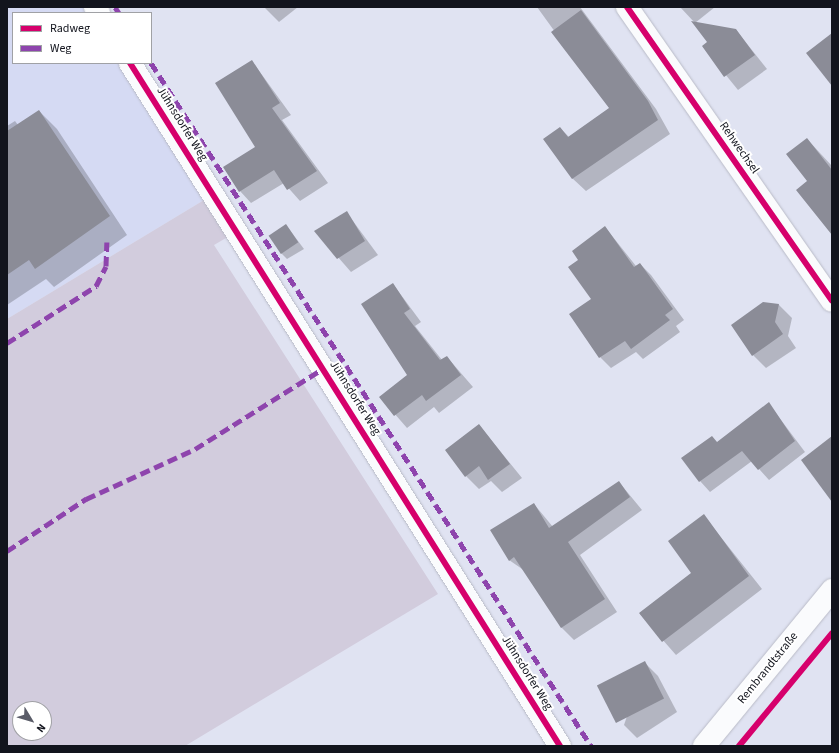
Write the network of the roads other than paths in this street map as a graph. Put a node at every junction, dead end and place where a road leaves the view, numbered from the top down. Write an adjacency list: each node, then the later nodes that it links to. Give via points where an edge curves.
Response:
1 (627, 7): 3 (street, Rehwechsel)
2 (131, 64): 5 (street, Jühnsdorfer Weg)
3 (832, 301)
4 (832, 590): 6 (street, Rembrandtstraße)
5 (560, 746)
6 (704, 746)

